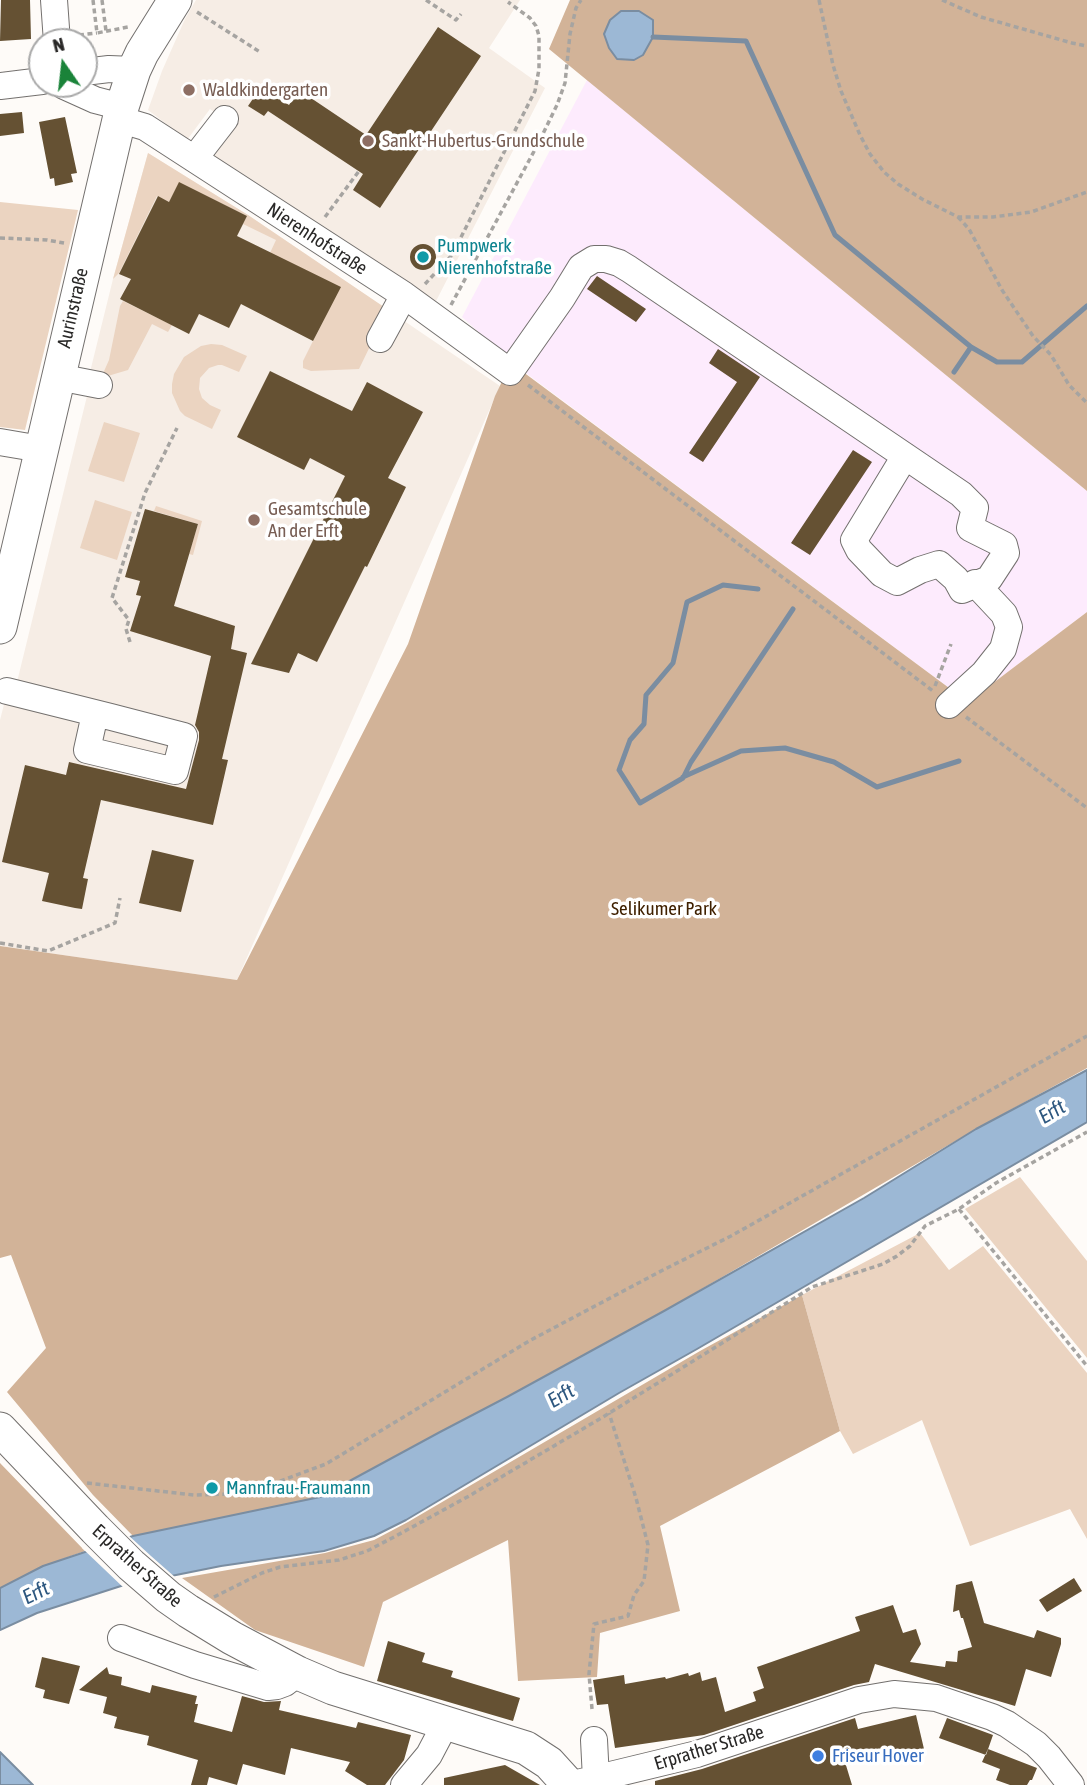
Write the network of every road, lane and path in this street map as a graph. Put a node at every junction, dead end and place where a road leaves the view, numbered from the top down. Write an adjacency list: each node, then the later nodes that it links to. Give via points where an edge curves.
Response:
1 (54, 0): 11 (street)
2 (93, 0): 12 (path, via 97,33)
3 (102, 0): 12 (path)
4 (426, 0): 10 (path, via 456,20)
5 (581, 0): 31 (path, via 557,106)
6 (819, 0): 26 (path, via 841,91 870,154 898,184)
7 (942, 0): 14 (path, via 981,17)
8 (508, 2): 30 (path, via 536,26 540,69 535,91 452,255 425,284)
9 (183, 4): 13 (main road, Aurinstraße); 15 (path)
10 (461, 14)
11 (56, 28)
12 (106, 31): 13 (path, via 136,25)
13 (152, 34): 17 (main road, Aurinstraße)
14 (1087, 46)
15 (260, 52)
16 (98, 70): 17 (street)
17 (134, 70): 21 (main road, Aurinstraße)
18 (28, 82): 19 (street)
19 (0, 86)
20 (91, 98): 21 (street, Nierenhofstraße)
21 (120, 113): 23 (street, Nierenhofstraße); 29 (main road, Aurinstraße)
22 (225, 119): 23 (street)
23 (194, 159): 27 (street, Nierenhofstraße)
24 (359, 171): 27 (path)
25 (1087, 192): 26 (path, via 1031,212)
26 (958, 217): 36 (path, via 1032,336)
27 (314, 237): 30 (street, Nierenhofstraße)
28 (0, 238): 29 (path)
29 (88, 247): 34 (main road, Aurinstraße)
30 (404, 295): 31 (street, Nierenhofstraße); 32 (street)
31 (441, 322): 33 (street, Nierenhofstraße)
32 (380, 339)
33 (510, 372): 40 (street, via 581,267 594,259 606,259 629,269); 46 (path)
34 (58, 377): 35 (street); 39 (main road, Aurinstraße)
35 (99, 385)
36 (1087, 404)
37 (177, 428): 43 (path, via 145,494 112,598 129,620)
38 (0, 442): 39 (street)
39 (41, 449): 42 (main road, Aurinstraße)
40 (905, 456): 41 (street, via 975,508 970,528 1004,545 1006,553 989,579); 41 (street, via 853,540 883,575 897,582 939,564 962,590)
41 (975, 583): 46 (street, via 1004,614 1009,627 1003,649 984,673)
42 (0, 627)
43 (130, 642)
44 (951, 644): 46 (path)
45 (7, 691): 47 (street)
46 (941, 698): 48 (path)
47 (95, 713)
48 (1087, 808)
49 (120, 898): 50 (path, via 115,923 48,951)
50 (0, 943)
51 (1087, 1036): 57 (path, via 732,1236 529,1341 327,1464 267,1486 228,1494 194,1495)
52 (1087, 1132): 53 (path)
53 (959, 1209): 54 (path); 55 (path, via 925,1226 897,1256 812,1287)
54 (1087, 1366)
55 (609, 1413): 58 (path, via 367,1551 339,1560 280,1567); 61 (path, via 648,1545 644,1581 628,1616 594,1624 589,1674)
56 (0, 1429): 58 (main road, Erprather Straße, via 94,1530)
57 (82, 1482)
58 (178, 1604): 60 (main road, Erprather Straße)
59 (121, 1638): 60 (street, via 268,1687 285,1684)
60 (298, 1673): 62 (main road, Erprather Straße)
61 (592, 1709)
62 (444, 1722): 64 (main road, Erprather Straße, via 526,1748); 65 (street, via 429,1755)
63 (594, 1740): 64 (street)
64 (578, 1783): 66 (street, Erprather Straße, via 697,1754 859,1700 894,1694 936,1698 1007,1724 1036,1744)
65 (404, 1785)
66 (1071, 1785)

